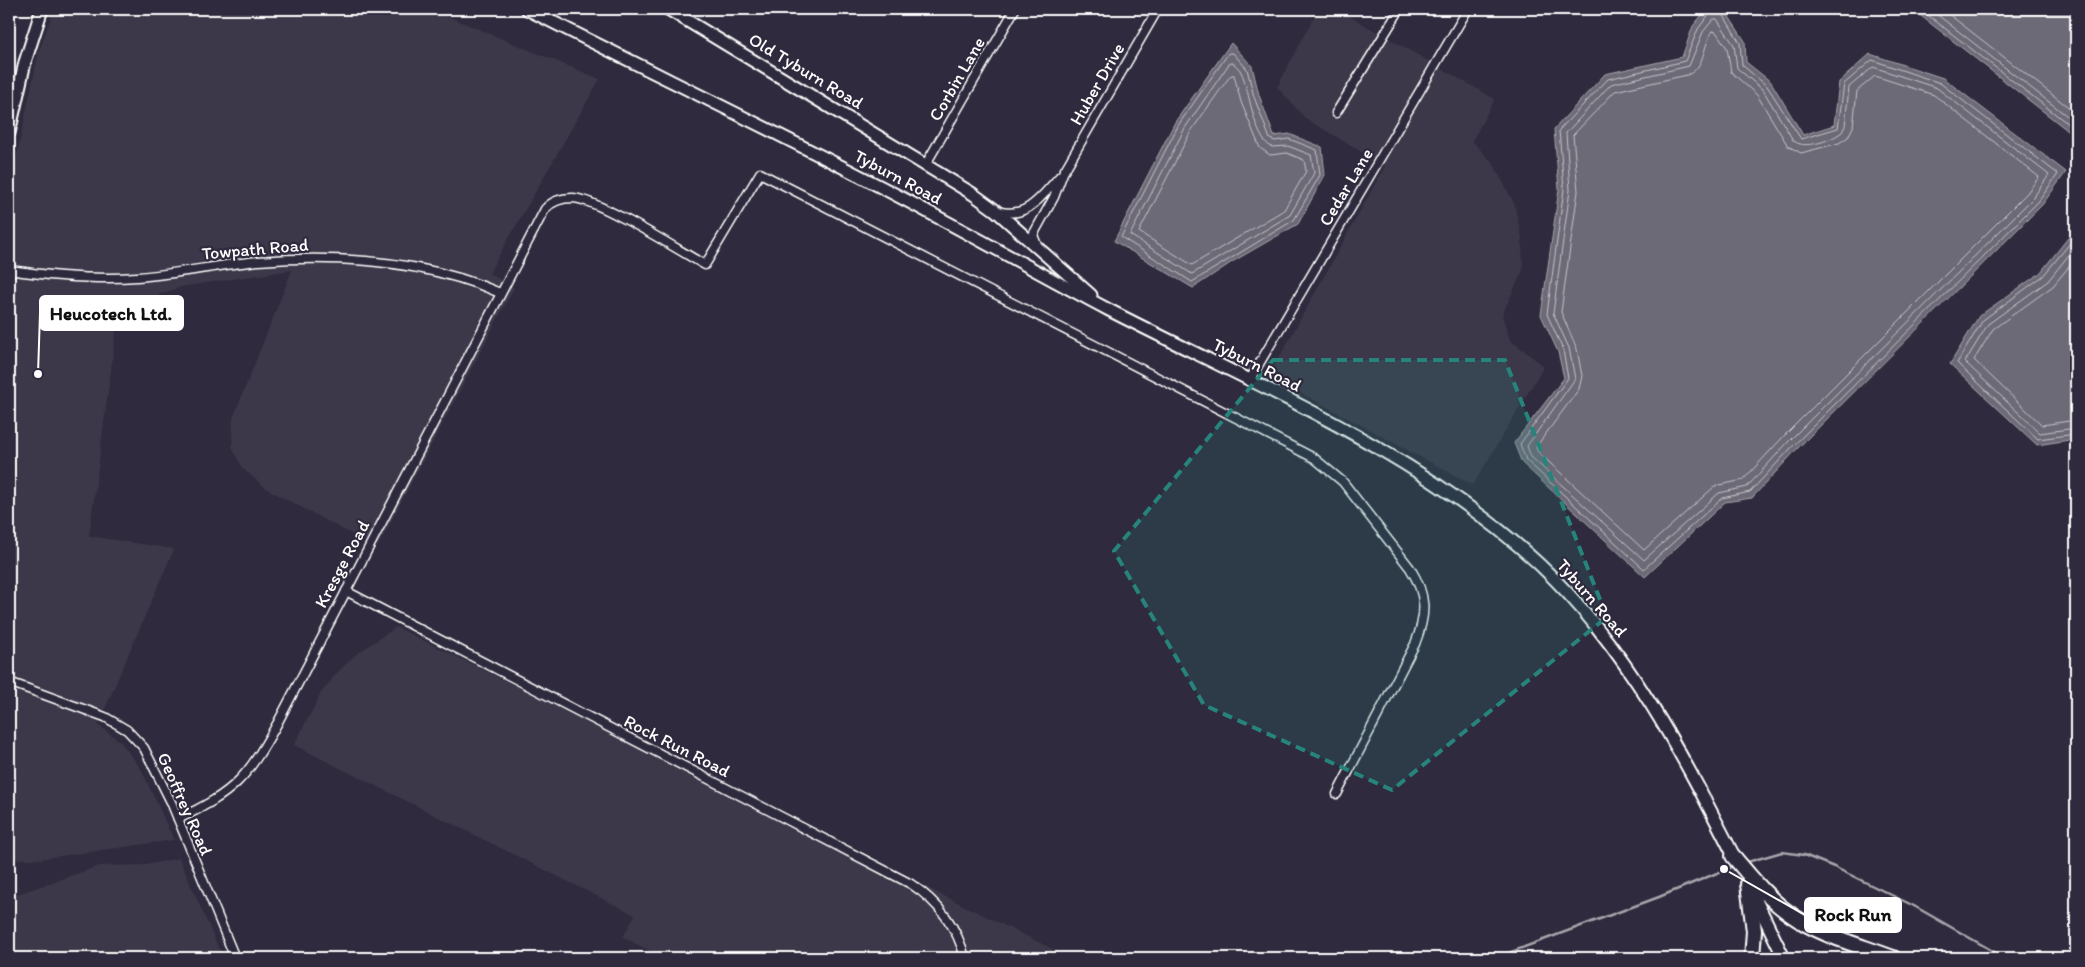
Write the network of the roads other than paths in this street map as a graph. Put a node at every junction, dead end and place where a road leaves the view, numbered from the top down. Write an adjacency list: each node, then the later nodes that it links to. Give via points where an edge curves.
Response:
1 (42, 9): 9 (main road, via 25,62)
2 (527, 9): 16 (main road, Tyburn Road, via 883,188)
3 (668, 9): 10 (main road, Old Tyburn Road)
4 (1015, 9): 10 (street, Corbin Lane)
5 (1158, 9): 11 (street, Huber Drive)
6 (1400, 9): 8 (street)
7 (1468, 9): 17 (street, Cedar Lane)
8 (1336, 113)
9 (9, 133)
10 (926, 164): 12 (main road, Old Tyburn Road)
11 (1063, 173): 12 (street, Huber Drive, via 1024,211 1012,214); 13 (street, Huber Drive, via 1033,235)
12 (995, 210): 13 (main road, Old Tyburn Road)
13 (1038, 247): 16 (main road, Old Tyburn Road)
14 (9, 270): 15 (street, Towpath Road, via 112,278 257,262 332,259 432,271)
15 (500, 293): 18 (street, Kresge Road); 20 (street, Kresge Road, via 545,209 564,198 588,202 705,265 760,173 1314,458 1338,476 1383,532 1420,584 1424,598 1422,623 1415,644)
16 (1106, 308): 17 (main road, Tyburn Road)
17 (1248, 380): 22 (main road, Tyburn Road, via 1416,470 1467,505 1540,565 1582,608 1647,697)
18 (346, 591): 21 (street, Kresge Road, via 277,724 247,774 225,794); 25 (street, Rock Run Road, via 911,884 941,909 958,936)
19 (9, 682): 21 (street, Geoffrey Road, via 105,717 126,730 150,759)
20 (1337, 794)
21 (178, 819): 24 (street, Geoffrey Road)
22 (1734, 856): 23 (highway)
23 (1751, 882): 26 (highway); 27 (main road); 28 (highway, via 1799,920)
24 (235, 958)
25 (965, 958)
26 (1752, 958)
27 (1784, 958)
28 (1893, 958)

